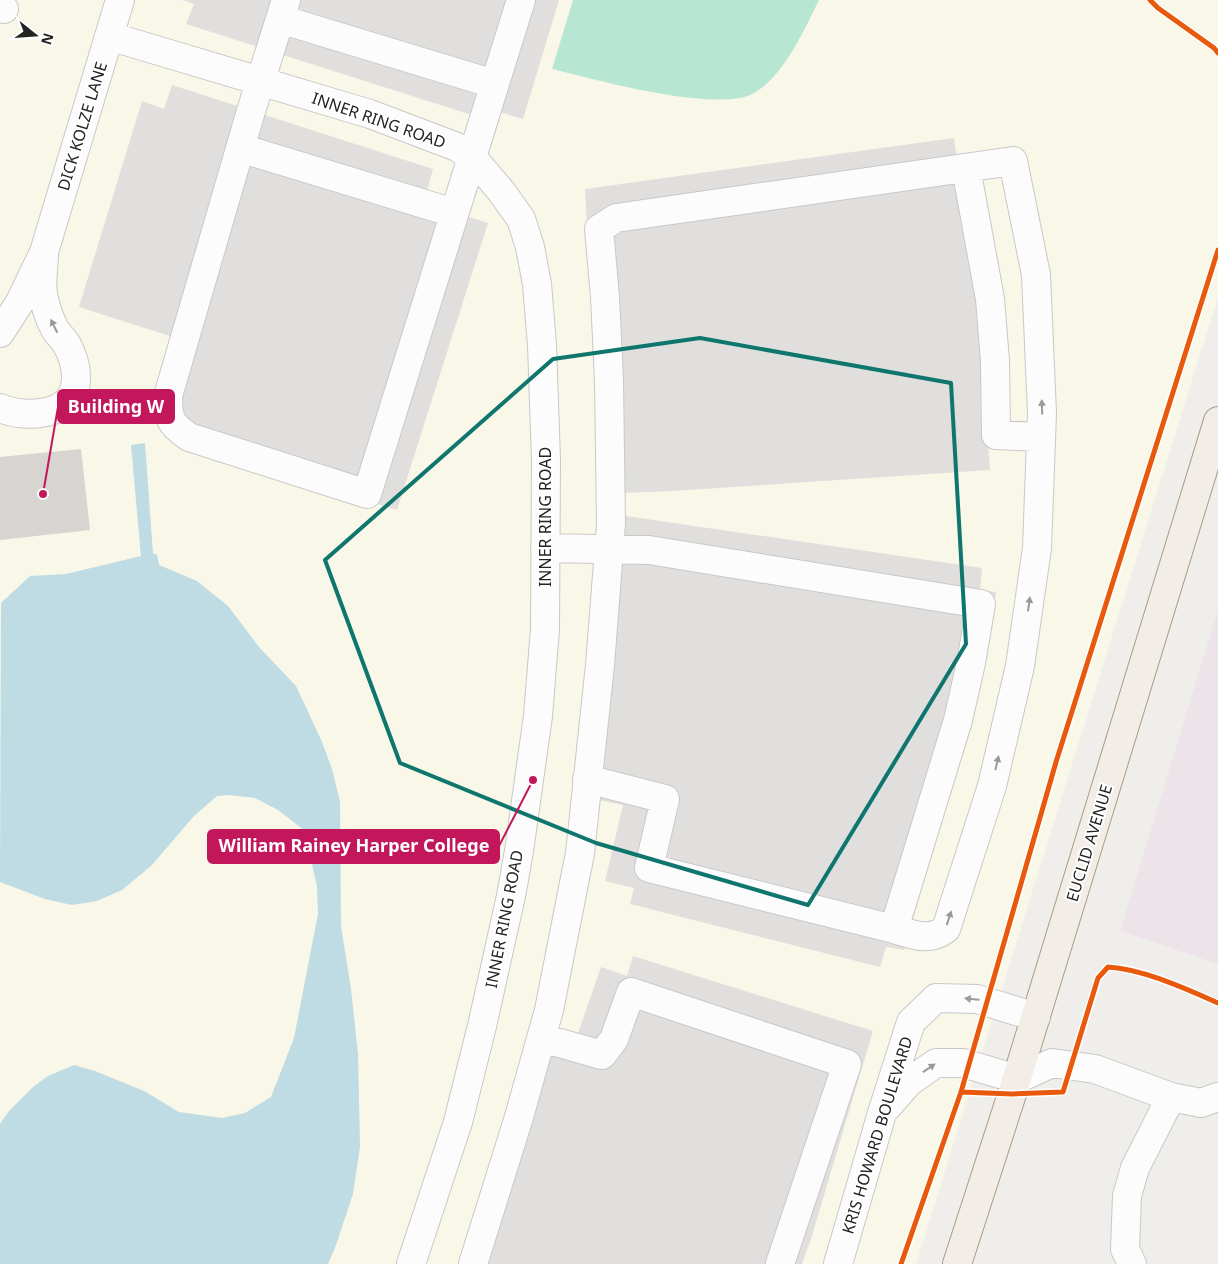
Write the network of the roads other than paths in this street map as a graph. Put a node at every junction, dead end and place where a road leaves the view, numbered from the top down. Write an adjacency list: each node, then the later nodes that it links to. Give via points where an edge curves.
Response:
1 (120, 0): 4 (lane, DICK KOLZE LANE)
2 (520, 0): 6 (lane)
3 (283, 9): 5 (lane); 6 (lane)
4 (109, 36): 5 (lane, INNER RING ROAD); 11 (lane, DICK KOLZE LANE)
5 (261, 81): 7 (lane); 8 (lane, INNER RING ROAD, via 370,114)
6 (494, 84): 8 (lane)
7 (240, 148): 10 (lane); 10 (lane, via 168,396 168,413 175,427 189,437 367,494)
8 (472, 157): 10 (lane); 17 (lane, INNER RING ROAD, via 521,218 530,246 542,344)
9 (966, 168): 15 (lane, via 990,299 996,435); 15 (lane, one-way to 9, via 1036,275 1013,161); 18 (lane, via 616,218 599,230 606,297 609,381)
10 (454, 213)
11 (44, 252): 12 (lane, via 20,302); 13 (lane, one-way to 11, via 11,413 46,413 62,407 71,399 76,385 76,368 65,342 54,329 43,294)
12 (0, 333)
13 (0, 408)
14 (1218, 421): 16 (main road, EUCLID AVENUE)
15 (1041, 436): 20 (lane, one-way to 15, via 923,937 938,935 946,928 992,786 1020,666 1036,558)
16 (1214, 458): 21 (main road, EUCLID AVENUE)
17 (545, 548): 18 (lane); 27 (lane, INNER RING ROAD, via 545,629 538,716 510,896 458,1122)
18 (610, 549): 19 (lane); 20 (lane, via 649,550 981,604 958,720)
19 (587, 779): 20 (lane, via 665,799 649,868); 22 (lane, via 578,863)
20 (894, 929)
21 (1036, 1017): 23 (main road, EUCLID AVENUE); 26 (lane, KRIS HOWARD BOULEVARD, one-way to 26, via 976,999 936,998 911,1022)
22 (542, 1038): 28 (lane); 29 (lane, via 602,1055 614,1039 631,992 848,1064)
23 (1017, 1079): 24 (lane, via 1052,1063 1095,1069); 26 (lane, one-way to 23, via 909,1082 936,1063 963,1063); 31 (main road, EUCLID AVENUE)
24 (1171, 1097): 25 (lane, via 1201,1103); 32 (lane, via 1135,1168 1127,1196 1124,1249)
25 (1218, 1097)
26 (882, 1114): 30 (lane, KRIS HOWARD BOULEVARD)
27 (411, 1264)
28 (473, 1264)
29 (780, 1264)
30 (838, 1264)
31 (957, 1264)
32 (1132, 1264)

